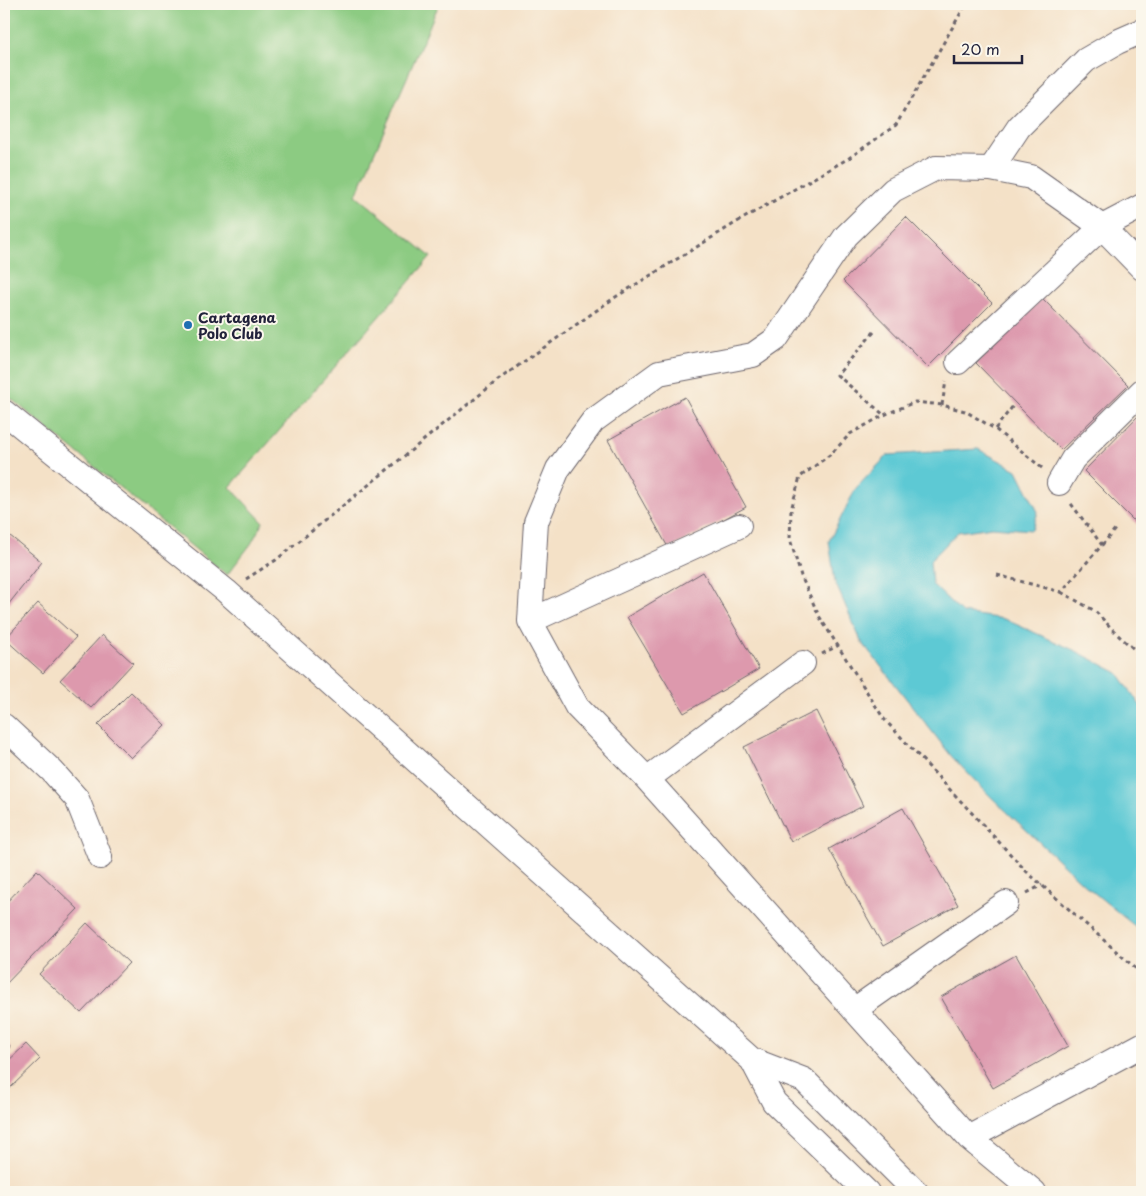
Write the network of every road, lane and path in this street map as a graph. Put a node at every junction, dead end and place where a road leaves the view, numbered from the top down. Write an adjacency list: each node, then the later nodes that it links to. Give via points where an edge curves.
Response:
1 (966, 4): 19 (path, via 896,124 850,158 737,222 607,304 498,380 276,560)
2 (1142, 32): 3 (street, via 1086,60 1019,127)
3 (991, 169): 5 (street, via 1031,177); 21 (street, via 936,168 893,190 846,236 776,339 753,355 659,373 593,421 558,468 536,522)
4 (1142, 206): 5 (street)
5 (1102, 227): 6 (street); 8 (street)
6 (1142, 268)
7 (874, 332): 12 (path, via 837,375)
8 (958, 362)
9 (1142, 391): 14 (street, via 1073,460)
10 (1013, 406): 13 (path)
11 (4, 412): 19 (street)
12 (884, 415): 13 (path, via 915,402 942,405 965,411); 28 (path, via 850,434 831,454 800,476 791,510 790,539 801,576 819,616 884,719 1027,872)
13 (995, 429): 14 (path)
14 (1059, 483): 17 (path, via 1076,513)
15 (739, 526): 21 (street)
16 (1116, 528): 17 (path)
17 (1102, 545): 20 (path)
18 (997, 575): 20 (path)
19 (226, 592): 31 (street)
20 (1061, 592): 22 (path, via 1095,611)
21 (530, 621): 25 (street, via 577,706)
22 (1142, 656)
23 (803, 663): 25 (street)
24 (4, 726): 26 (street, via 77,799)
25 (647, 779): 29 (street)
26 (100, 857)
27 (1006, 903): 29 (street)
28 (1142, 974)
29 (854, 1010): 32 (street)
30 (1142, 1045): 32 (street)
31 (752, 1060): 33 (street, via 774,1102); 34 (street, via 804,1080)
32 (969, 1138): 35 (street)
33 (867, 1192)
34 (916, 1192)
35 (1034, 1192)

